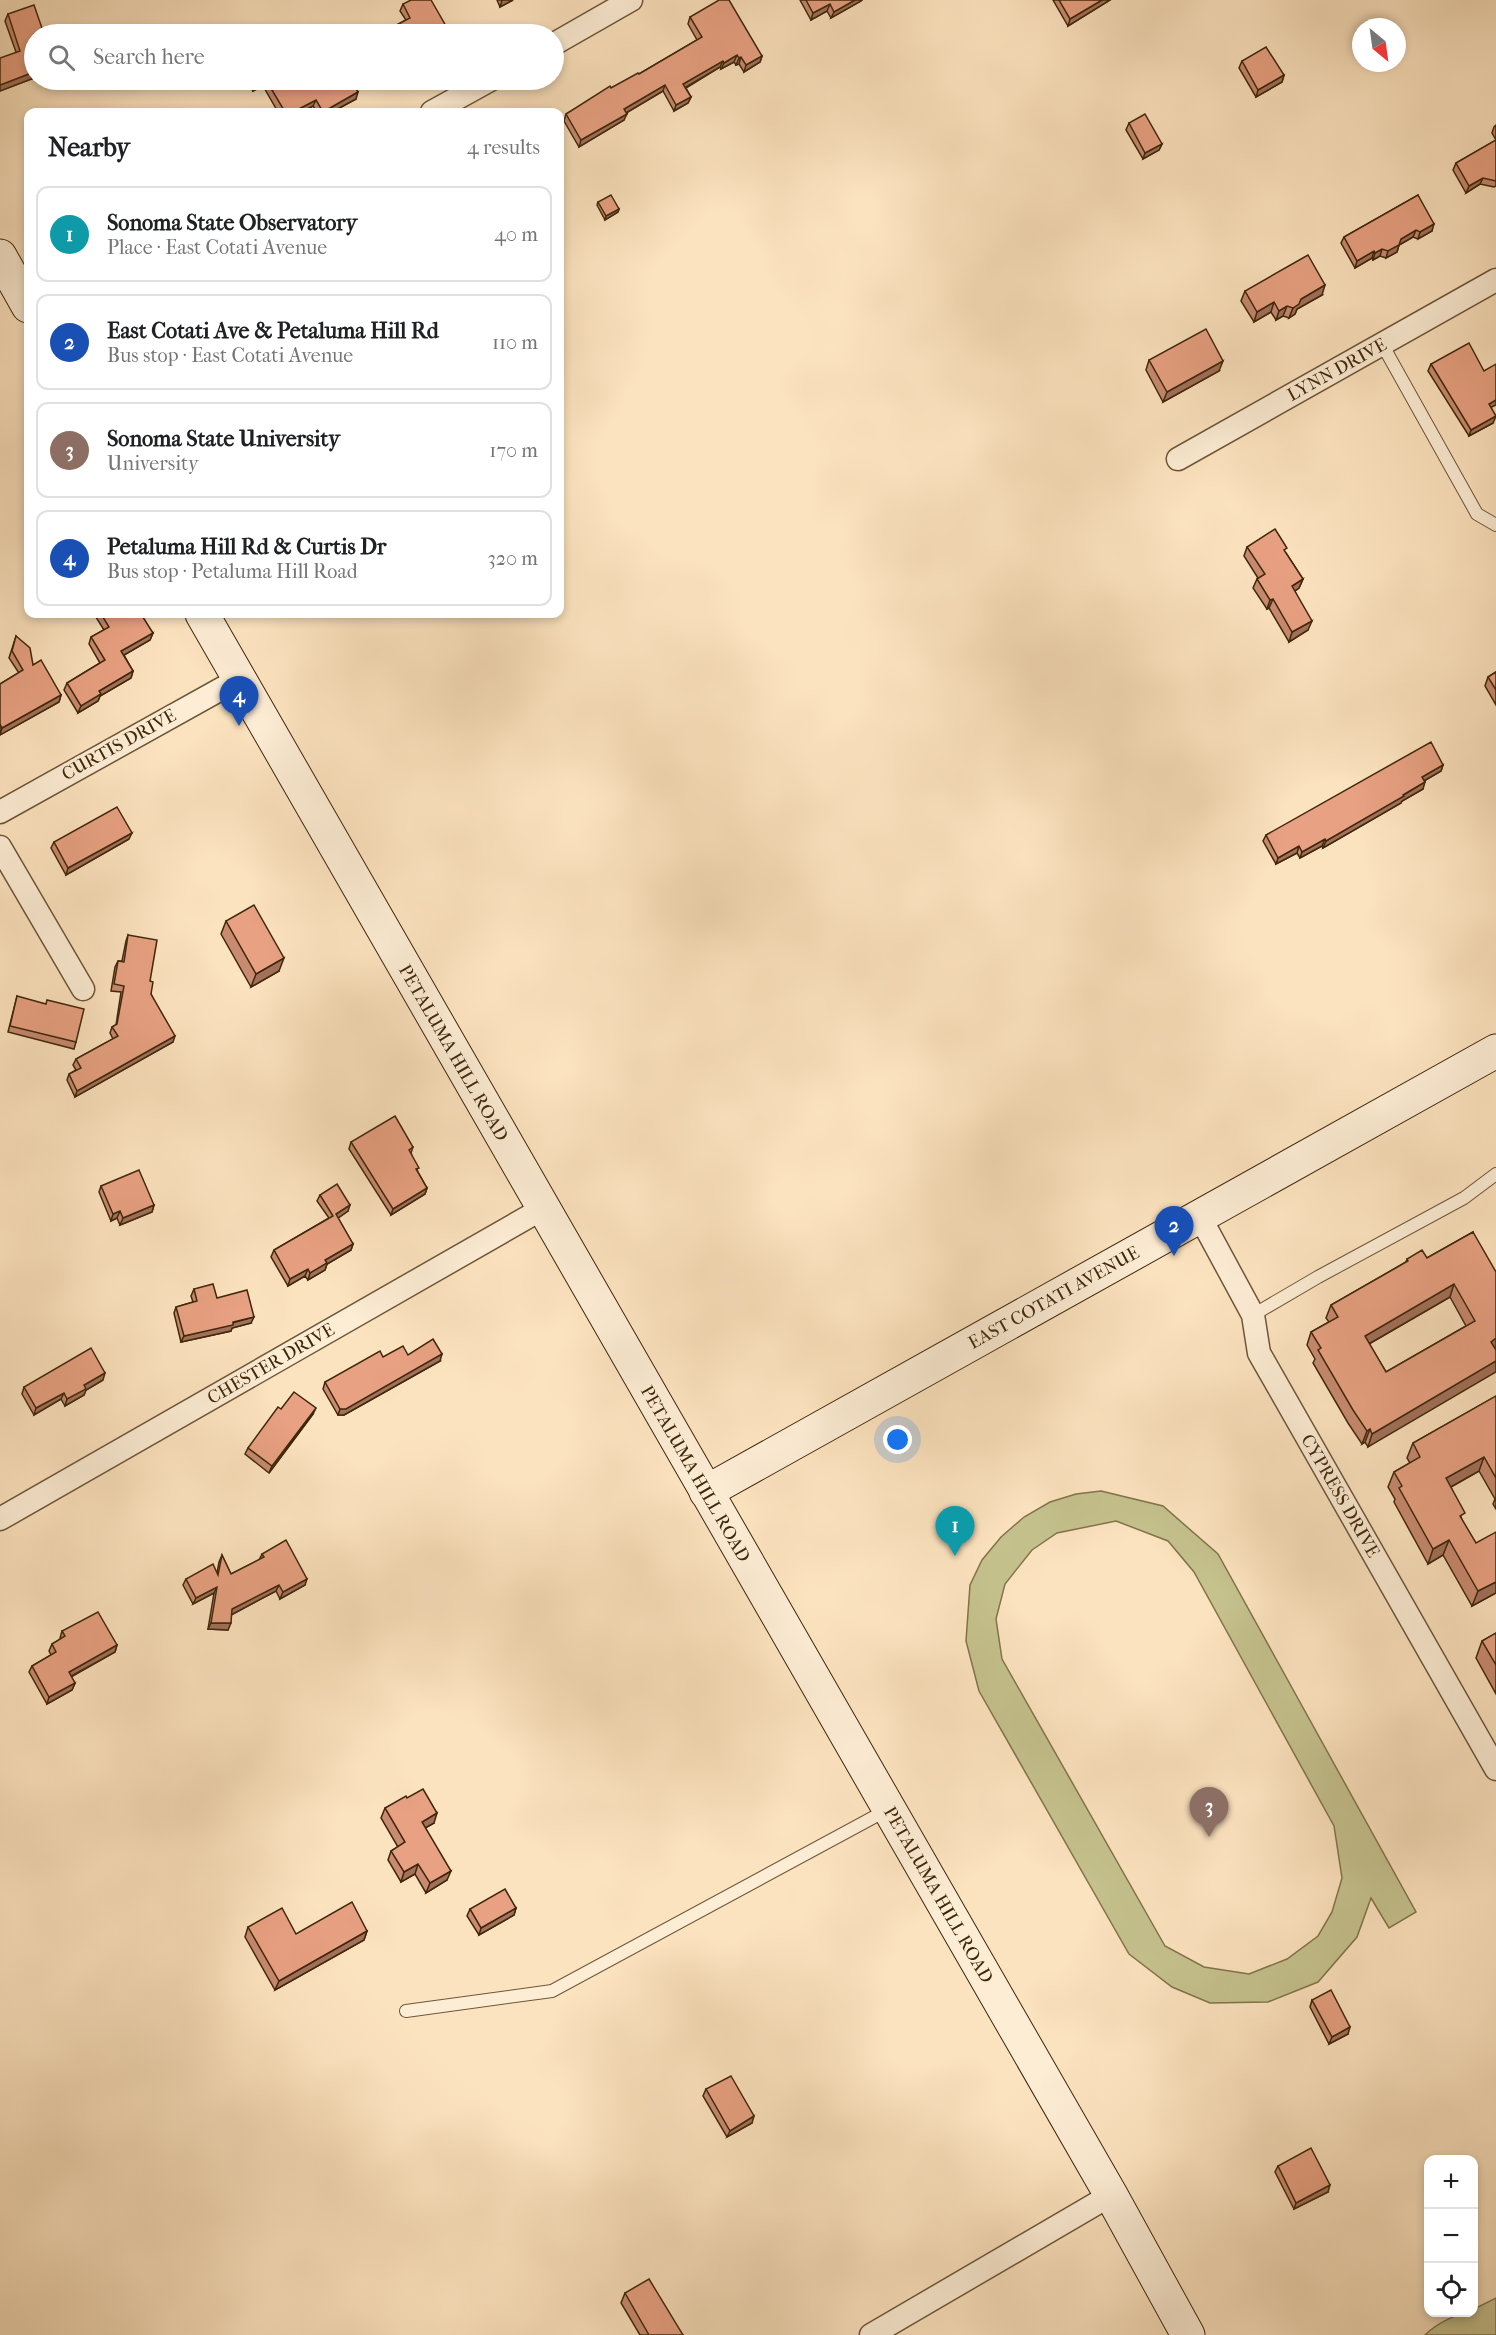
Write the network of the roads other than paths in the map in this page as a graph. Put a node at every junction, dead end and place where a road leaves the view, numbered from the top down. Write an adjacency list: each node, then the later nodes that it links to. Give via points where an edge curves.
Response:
1 (630, 0): 2 (street)
2 (564, 38)
3 (472, 90): 4 (street)
4 (439, 108)
5 (0, 256): 7 (main road)
6 (1496, 280): 8 (street, LYNN DRIVE)
7 (24, 299)
8 (1382, 344): 9 (street, LYNN DRIVE); 10 (lane, via 1477,514)
9 (1178, 459)
10 (1496, 525)
11 (204, 618): 12 (main road, PETALUMA HILL ROAD)
12 (239, 679): 13 (street, CURTIS DRIVE); 18 (main road, PETALUMA HILL ROAD)
13 (0, 812)
14 (0, 847): 15 (street)
15 (83, 989)
16 (1496, 1051): 19 (main road, EAST COTATI AVENUE)
17 (1496, 1174): 20 (lane, via 1464,1198)
18 (542, 1209): 21 (main road, PETALUMA HILL ROAD); 22 (street, CHESTER DRIVE)
19 (1200, 1217): 20 (street, CYPRESS DRIVE); 21 (main road, EAST COTATI AVENUE)
20 (1253, 1315): 23 (street, CYPRESS DRIVE, via 1259,1353)
21 (706, 1492): 24 (main road, PETALUMA HILL ROAD)
22 (0, 1519)
23 (1496, 1769)
24 (888, 1809): 25 (lane, via 552,1991); 26 (main road, PETALUMA HILL ROAD)
25 (406, 2011)
26 (1112, 2196): 27 (street); 28 (main road, PETALUMA HILL ROAD)
27 (871, 2335)
28 (1188, 2335)

